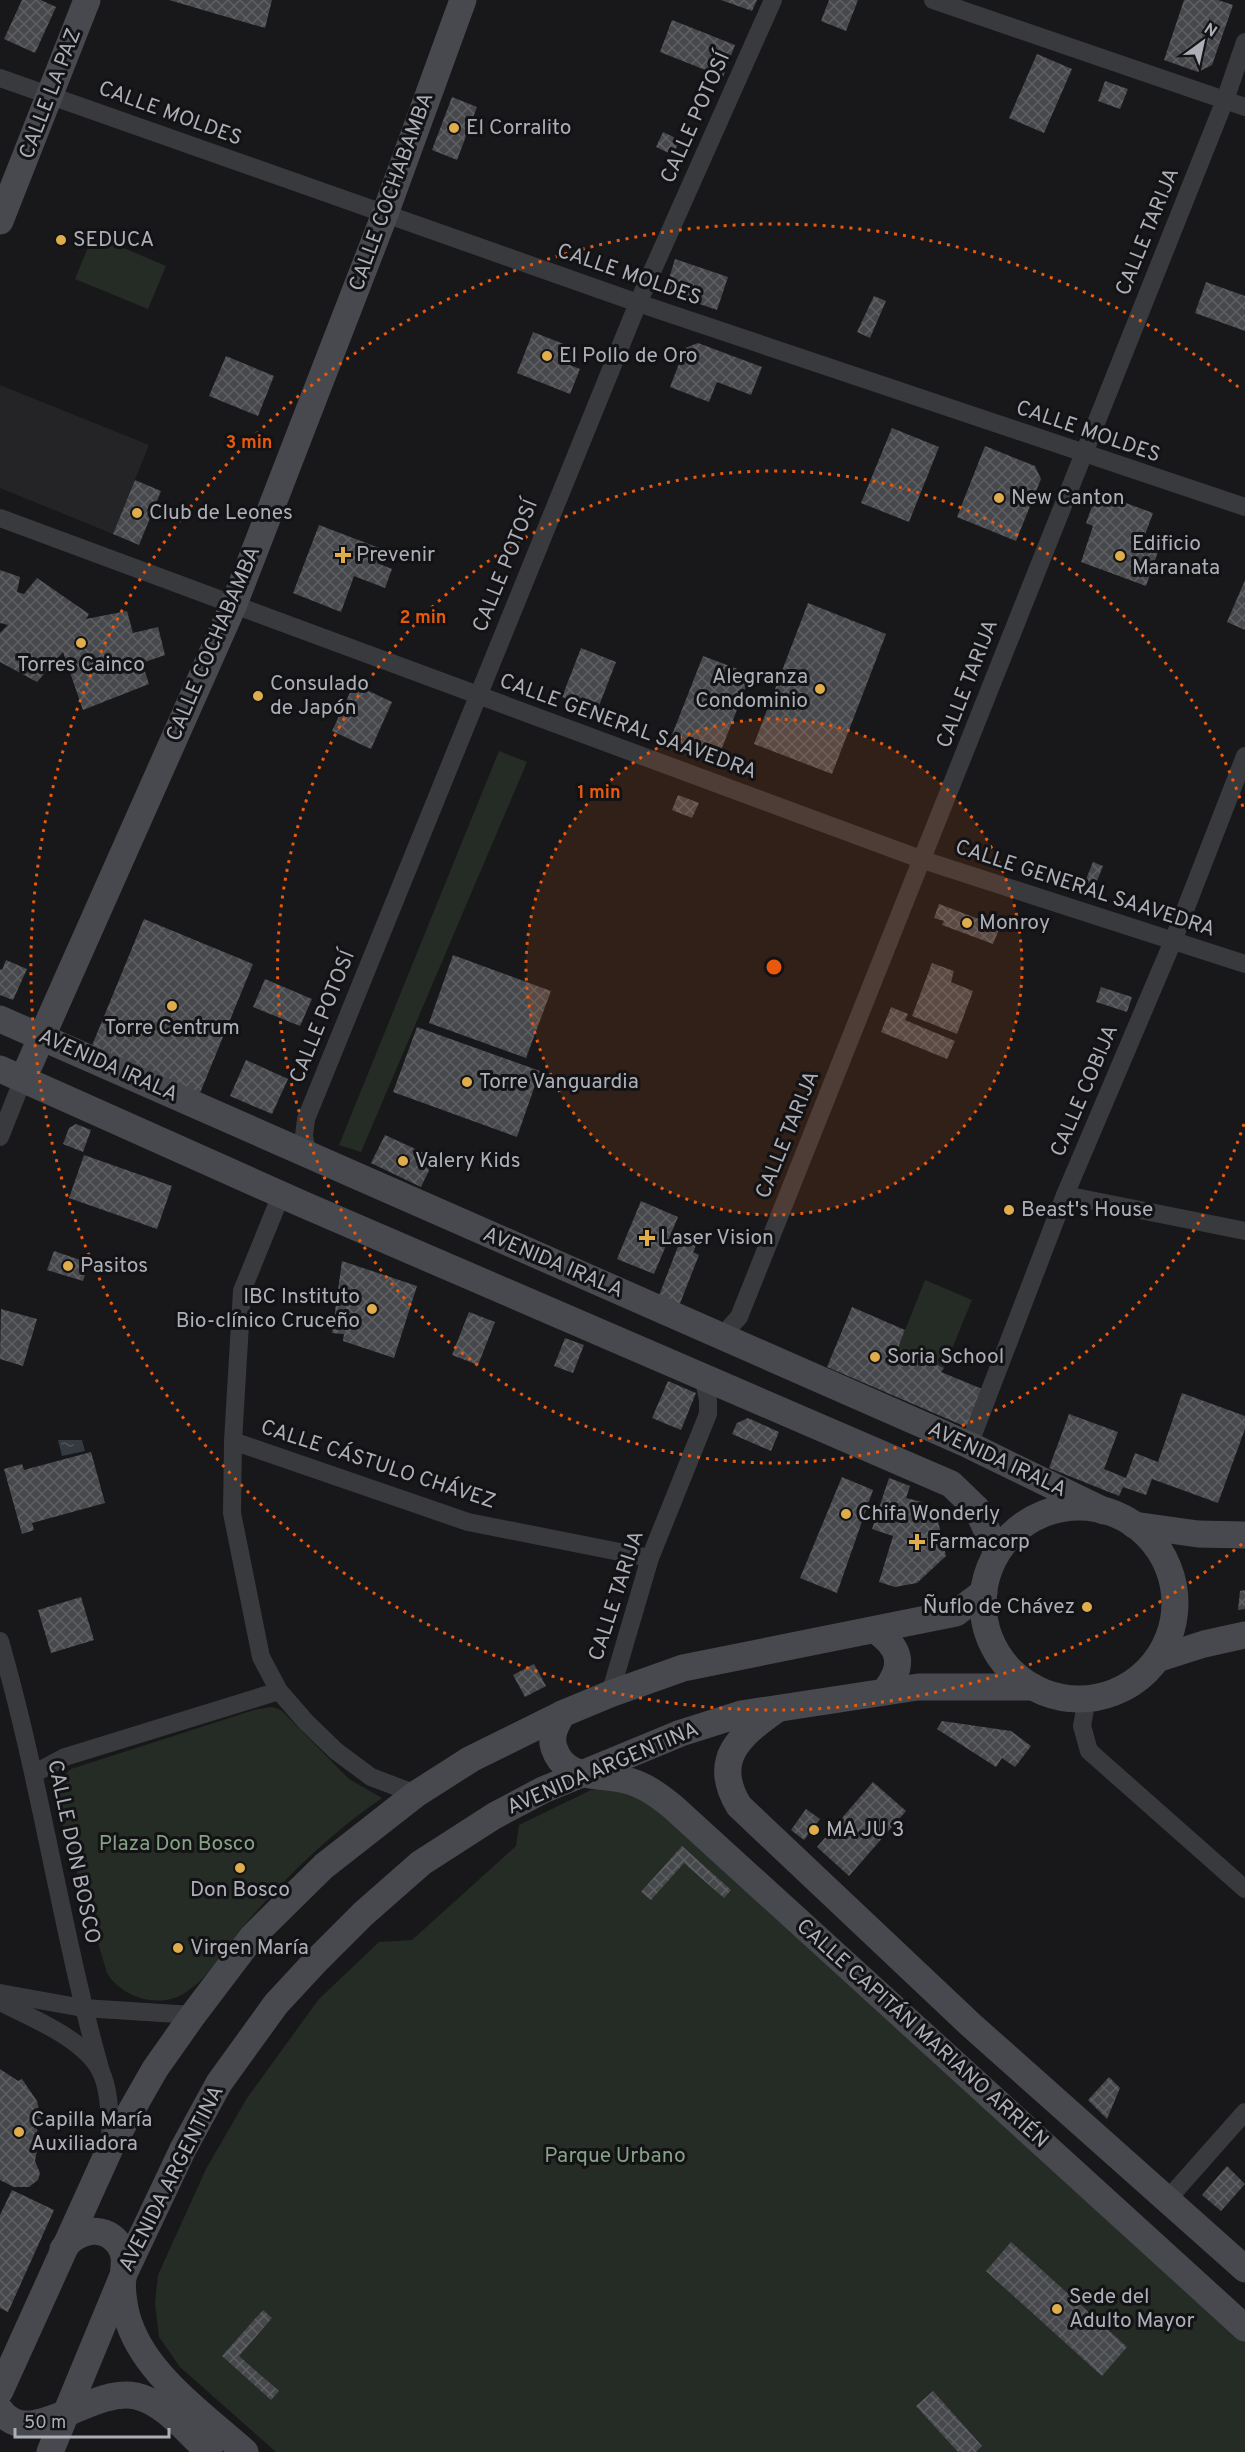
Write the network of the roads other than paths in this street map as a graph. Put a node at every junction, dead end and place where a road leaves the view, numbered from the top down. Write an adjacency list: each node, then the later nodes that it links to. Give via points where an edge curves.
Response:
1 (87, 0): 7 (main road, CALLE LA PAZ)
2 (463, 0): 10 (main road, CALLE COCHABAMBA)
3 (773, 0): 12 (street, CALLE POTOSÍ)
4 (933, 0): 8 (street)
5 (1245, 42): 8 (street, CALLE TARIJA)
6 (0, 78): 7 (street, CALLE MOLDES)
7 (51, 96): 10 (street, CALLE MOLDES); 11 (main road, CALLE LA PAZ)
8 (1225, 100): 9 (street); 13 (street, CALLE TARIJA)
9 (1245, 107)
10 (385, 214): 12 (street, CALLE MOLDES); 16 (main road, CALLE COCHABAMBA)
11 (0, 221)
12 (638, 303): 13 (street, CALLE MOLDES); 17 (street, CALLE POTOSÍ)
13 (1083, 454): 14 (street, CALLE MOLDES); 19 (street, CALLE TARIJA)
14 (1245, 507)
15 (0, 519): 16 (street, CALLE GENERAL SAAVEDRA)
16 (234, 604): 17 (street, CALLE GENERAL SAAVEDRA); 23 (main road, CALLE COCHABAMBA)
17 (478, 695): 19 (street, CALLE GENERAL SAAVEDRA); 26 (street, CALLE POTOSÍ, via 306,1119)
18 (1245, 756): 20 (street, CALLE COBIJA)
19 (923, 860): 20 (street, CALLE GENERAL SAAVEDRA); 30 (street, CALLE TARIJA, via 739,1317)
20 (1173, 941): 21 (street, CALLE GENERAL SAAVEDRA); 28 (street, CALLE COBIJA)
21 (1245, 964)
22 (0, 1019): 23 (main road, AVENIDA IRALA)
23 (43, 1036): 24 (main road, CALLE COCHABAMBA); 26 (main road, AVENIDA IRALA)
24 (12, 1074): 25 (street); 27 (main road, AVENIDA IRALA)
25 (0, 1137)
26 (308, 1156): 30 (main road, AVENIDA IRALA)
27 (281, 1195): 31 (main road, AVENIDA IRALA); 32 (street, via 242,1291)
28 (1065, 1195): 29 (street); 33 (street, CALLE COBIJA)
29 (1245, 1231)
30 (722, 1336): 33 (main road, AVENIDA IRALA)
31 (703, 1375): 37 (main road, AVENIDA IRALA, via 951,1484 977,1509); 38 (street, CALLE TARIJA, via 708,1414)
32 (233, 1441): 38 (street, CALLE CÁSTULO CHÁVEZ, via 468,1522); 45 (street, via 232,1513 261,1657)
33 (969, 1445): 34 (main road, AVENIDA IRALA)
34 (1104, 1511): 35 (main road); 37 (main road, via 1079,1507 1045,1513 1016,1531)
35 (1134, 1525): 36 (main road, via 1198,1534); 43 (main road, via 1162,1554 1174,1590 1172,1627)
36 (1245, 1535)
37 (997, 1552): 39 (main road)
38 (650, 1558): 47 (street, CALLE TARIJA)
39 (984, 1592): 40 (main road, via 956,1613); 44 (main road, via 985,1622 996,1650 1014,1674)
40 (875, 1630): 46 (main road, via 891,1641 898,1659 896,1677); 47 (main road, via 682,1668)
41 (1245, 1635): 43 (main road)
42 (0, 1641): 51 (street, CALLE DON BOSCO)
43 (1157, 1659): 48 (main road, via 1125,1687)
44 (1033, 1687): 46 (main road, AVENIDA ARGENTINA, via 918,1687); 48 (main road, via 1066,1698)
45 (279, 1691): 51 (street, via 65,1757); 53 (street, via 329,1743 371,1778)
46 (885, 1691): 49 (main road, AVENIDA ARGENTINA)
47 (610, 1694): 50 (main road)
48 (1087, 1698): 54 (street, via 1082,1726 1089,1751)
49 (779, 1708): 52 (main road, AVENIDA ARGENTINA, via 741,1714 681,1733); 59 (main road, CALLE CAPITÁN MARIANO ARRIÉN, via 740,1738 729,1757 727,1779 739,1806)
50 (562, 1713): 52 (main road, via 552,1742 563,1765); 53 (main road, via 471,1759)
51 (35, 1773): 57 (street, CALLE DON BOSCO)
52 (581, 1774): 60 (main road, CALLE CAPITÁN MARIANO ARRIÉN, via 626,1780 652,1790); 67 (main road, AVENIDA ARGENTINA, via 494,1816 421,1863 363,1914 297,1982 219,2083)
53 (416, 1794): 58 (main road, via 324,1866 253,1936)
54 (1245, 1889)
55 (0, 1993): 57 (street)
56 (0, 2002): 61 (street, via 58,2032 81,2049)
57 (83, 2008): 58 (street); 61 (street, CALLE DON BOSCO)
58 (193, 2015): 63 (main road, via 155,2070)
59 (972, 2026): 60 (main road); 64 (main road, CALLE CAPITÁN MARIANO ARRIÉN)
60 (944, 2055): 68 (main road, CALLE CAPITÁN MARIANO ARRIÉN)
61 (101, 2072): 63 (street, CALLE DON BOSCO)
62 (1245, 2112): 64 (street)
63 (111, 2146): 65 (main road)
64 (1167, 2200): 66 (main road, CALLE CAPITÁN MARIANO ARRIÉN)
65 (63, 2249): 67 (main road, via 69,2240 87,2231 107,2234 124,2253 126,2266); 69 (main road)
66 (1245, 2270)
67 (122, 2278): 71 (main road, AVENIDA ARGENTINA); 74 (main road, via 128,2320 152,2367)
68 (1241, 2316)
69 (0, 2391)
70 (0, 2410): 71 (main road, via 4,2419 22,2432 38,2434)
71 (62, 2424): 72 (main road, AVENIDA ARGENTINA); 73 (main road, via 101,2400 137,2396 165,2411)
72 (50, 2452)
73 (209, 2452)
74 (245, 2452)

